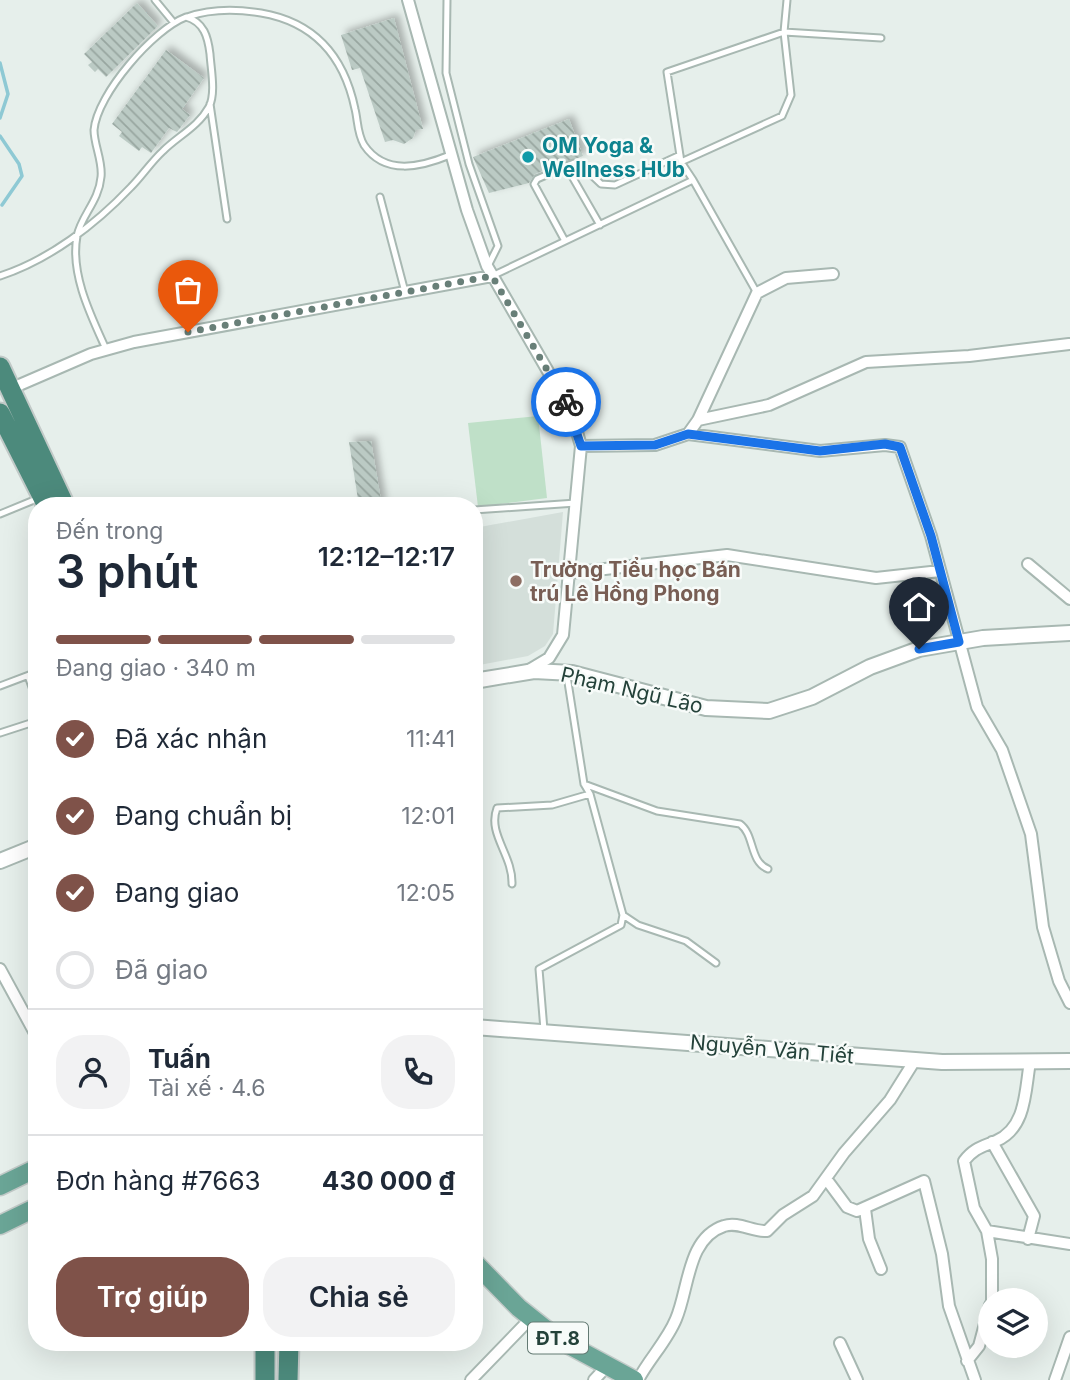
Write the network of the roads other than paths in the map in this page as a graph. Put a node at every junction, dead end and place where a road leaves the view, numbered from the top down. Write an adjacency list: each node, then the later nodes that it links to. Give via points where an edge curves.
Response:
1 (155, 0): 6 (lane)
2 (408, 0): 10 (street)
3 (447, 0): 19 (lane, via 446,73 469,164 498,246)
4 (787, 0): 7 (lane)
5 (186, 17): 6 (lane); 9 (lane, via 196,20 205,33); 10 (lane, via 235,9 304,26 335,58 355,108 358,132 383,163 401,167)
6 (174, 23): 17 (lane, via 106,92 94,130 102,175 96,202)
7 (784, 32): 8 (lane); 11 (lane, via 791,95 782,116); 11 (lane, via 667,72)
8 (881, 38)
9 (210, 104): 15 (lane); 17 (lane, via 190,130 163,150 130,189)
10 (450, 155): 19 (street)
11 (681, 159): 12 (lane, via 615,185 601,184 575,163); 13 (lane)
12 (566, 166): 16 (lane); 18 (lane, via 534,184)
13 (693, 180): 16 (lane); 23 (lane)
14 (380, 197): 22 (lane)
15 (227, 219)
16 (600, 225): 18 (lane)
17 (77, 235): 21 (lane, via 33,265); 25 (lane, via 79,275)
18 (565, 242): 19 (lane)
19 (490, 271): 22 (street); 32 (street, via 571,411)
20 (833, 274): 23 (street, via 786,278)
21 (0, 276)
22 (405, 292): 25 (street)
23 (757, 293): 29 (street)
24 (1069, 344): 29 (street, via 866,362 769,405)
25 (106, 349): 27 (street)
26 (0, 367): 27 (highway)
27 (10, 389): 34 (highway)
28 (0, 413): 31 (highway)
29 (698, 420): 30 (street)
30 (688, 434): 32 (street, via 655,445); 40 (street, via 820,451 885,444 900,447)
31 (5, 437): 33 (highway)
32 (581, 446): 35 (street)
33 (42, 497)
34 (61, 497)
35 (576, 503): 37 (lane); 41 (street)
36 (28, 506): 38 (lane)
37 (483, 509)
38 (0, 514)
39 (1028, 564): 42 (street)
40 (940, 571): 41 (street, via 876,578 727,555); 44 (street)
41 (570, 573): 45 (street, via 563,635 549,658)
42 (1070, 599)
43 (1070, 633): 44 (street, Phạm Ngũ Lão)
44 (959, 642): 46 (street, Phạm Ngũ Lão, via 907,653 813,697 769,712 706,708); 61 (street, via 977,707 1002,750 1031,834 1043,927)
45 (523, 673): 46 (street, Phạm Ngũ Lão); 48 (street, Phạm Ngũ Lão)
46 (566, 673): 52 (lane)
47 (28, 676): 49 (lane)
48 (483, 680)
49 (0, 687)
50 (28, 724): 51 (lane)
51 (0, 733)
52 (584, 784): 53 (lane); 56 (lane, via 657,811 740,824 748,832 758,862)
53 (590, 794): 57 (lane, via 552,805 497,808 498,841 513,868); 58 (lane)
54 (28, 850): 55 (street)
55 (0, 861)
56 (768, 869)
57 (512, 884)
58 (623, 915): 59 (lane, via 638,925 686,941); 64 (lane, via 621,925 539,969)
59 (716, 963)
60 (0, 969): 62 (street)
61 (1070, 1003)
62 (28, 1020)
63 (483, 1028): 64 (street, Nguyễn Văn Tiết)
64 (544, 1033): 65 (street, Nguyễn Văn Tiết)
65 (915, 1060): 67 (street, Nguyễn Văn Tiết); 70 (street)
66 (1070, 1061): 67 (street, Nguyễn Văn Tiết)
67 (1030, 1062): 68 (street, via 1026,1101 1019,1117 1009,1133)
68 (992, 1142): 75 (street, via 972,1151 964,1161 974,1208); 76 (street, via 1034,1216)
69 (28, 1172): 71 (main road)
70 (827, 1180): 72 (street, via 846,1207); 93 (street, via 767,1231 731,1224 700,1245 676,1321)
71 (0, 1186)
72 (865, 1209): 78 (street, via 869,1239); 87 (street, via 923,1181 942,1254 949,1306)
73 (28, 1211): 74 (main road)
74 (0, 1225)
75 (987, 1231): 76 (street); 80 (street)
76 (1028, 1238): 77 (street)
77 (1070, 1244)
78 (881, 1269)
79 (483, 1271): 81 (main road, ĐT.8)
80 (991, 1288)
81 (531, 1318): 88 (main road, ĐT.8, via 558,1339); 91 (street)
82 (1070, 1337): 96 (street)
83 (840, 1343): 94 (street)
84 (978, 1347): 87 (street)
85 (265, 1351): 89 (highway)
86 (289, 1351): 90 (highway)
87 (967, 1362): 95 (street)
88 (609, 1364): 92 (street); 93 (main road, ĐT.8)
89 (265, 1380)
90 (288, 1380)
91 (471, 1380)
92 (594, 1380)
93 (636, 1380)
94 (857, 1380)
95 (975, 1380)
96 (1055, 1380)

